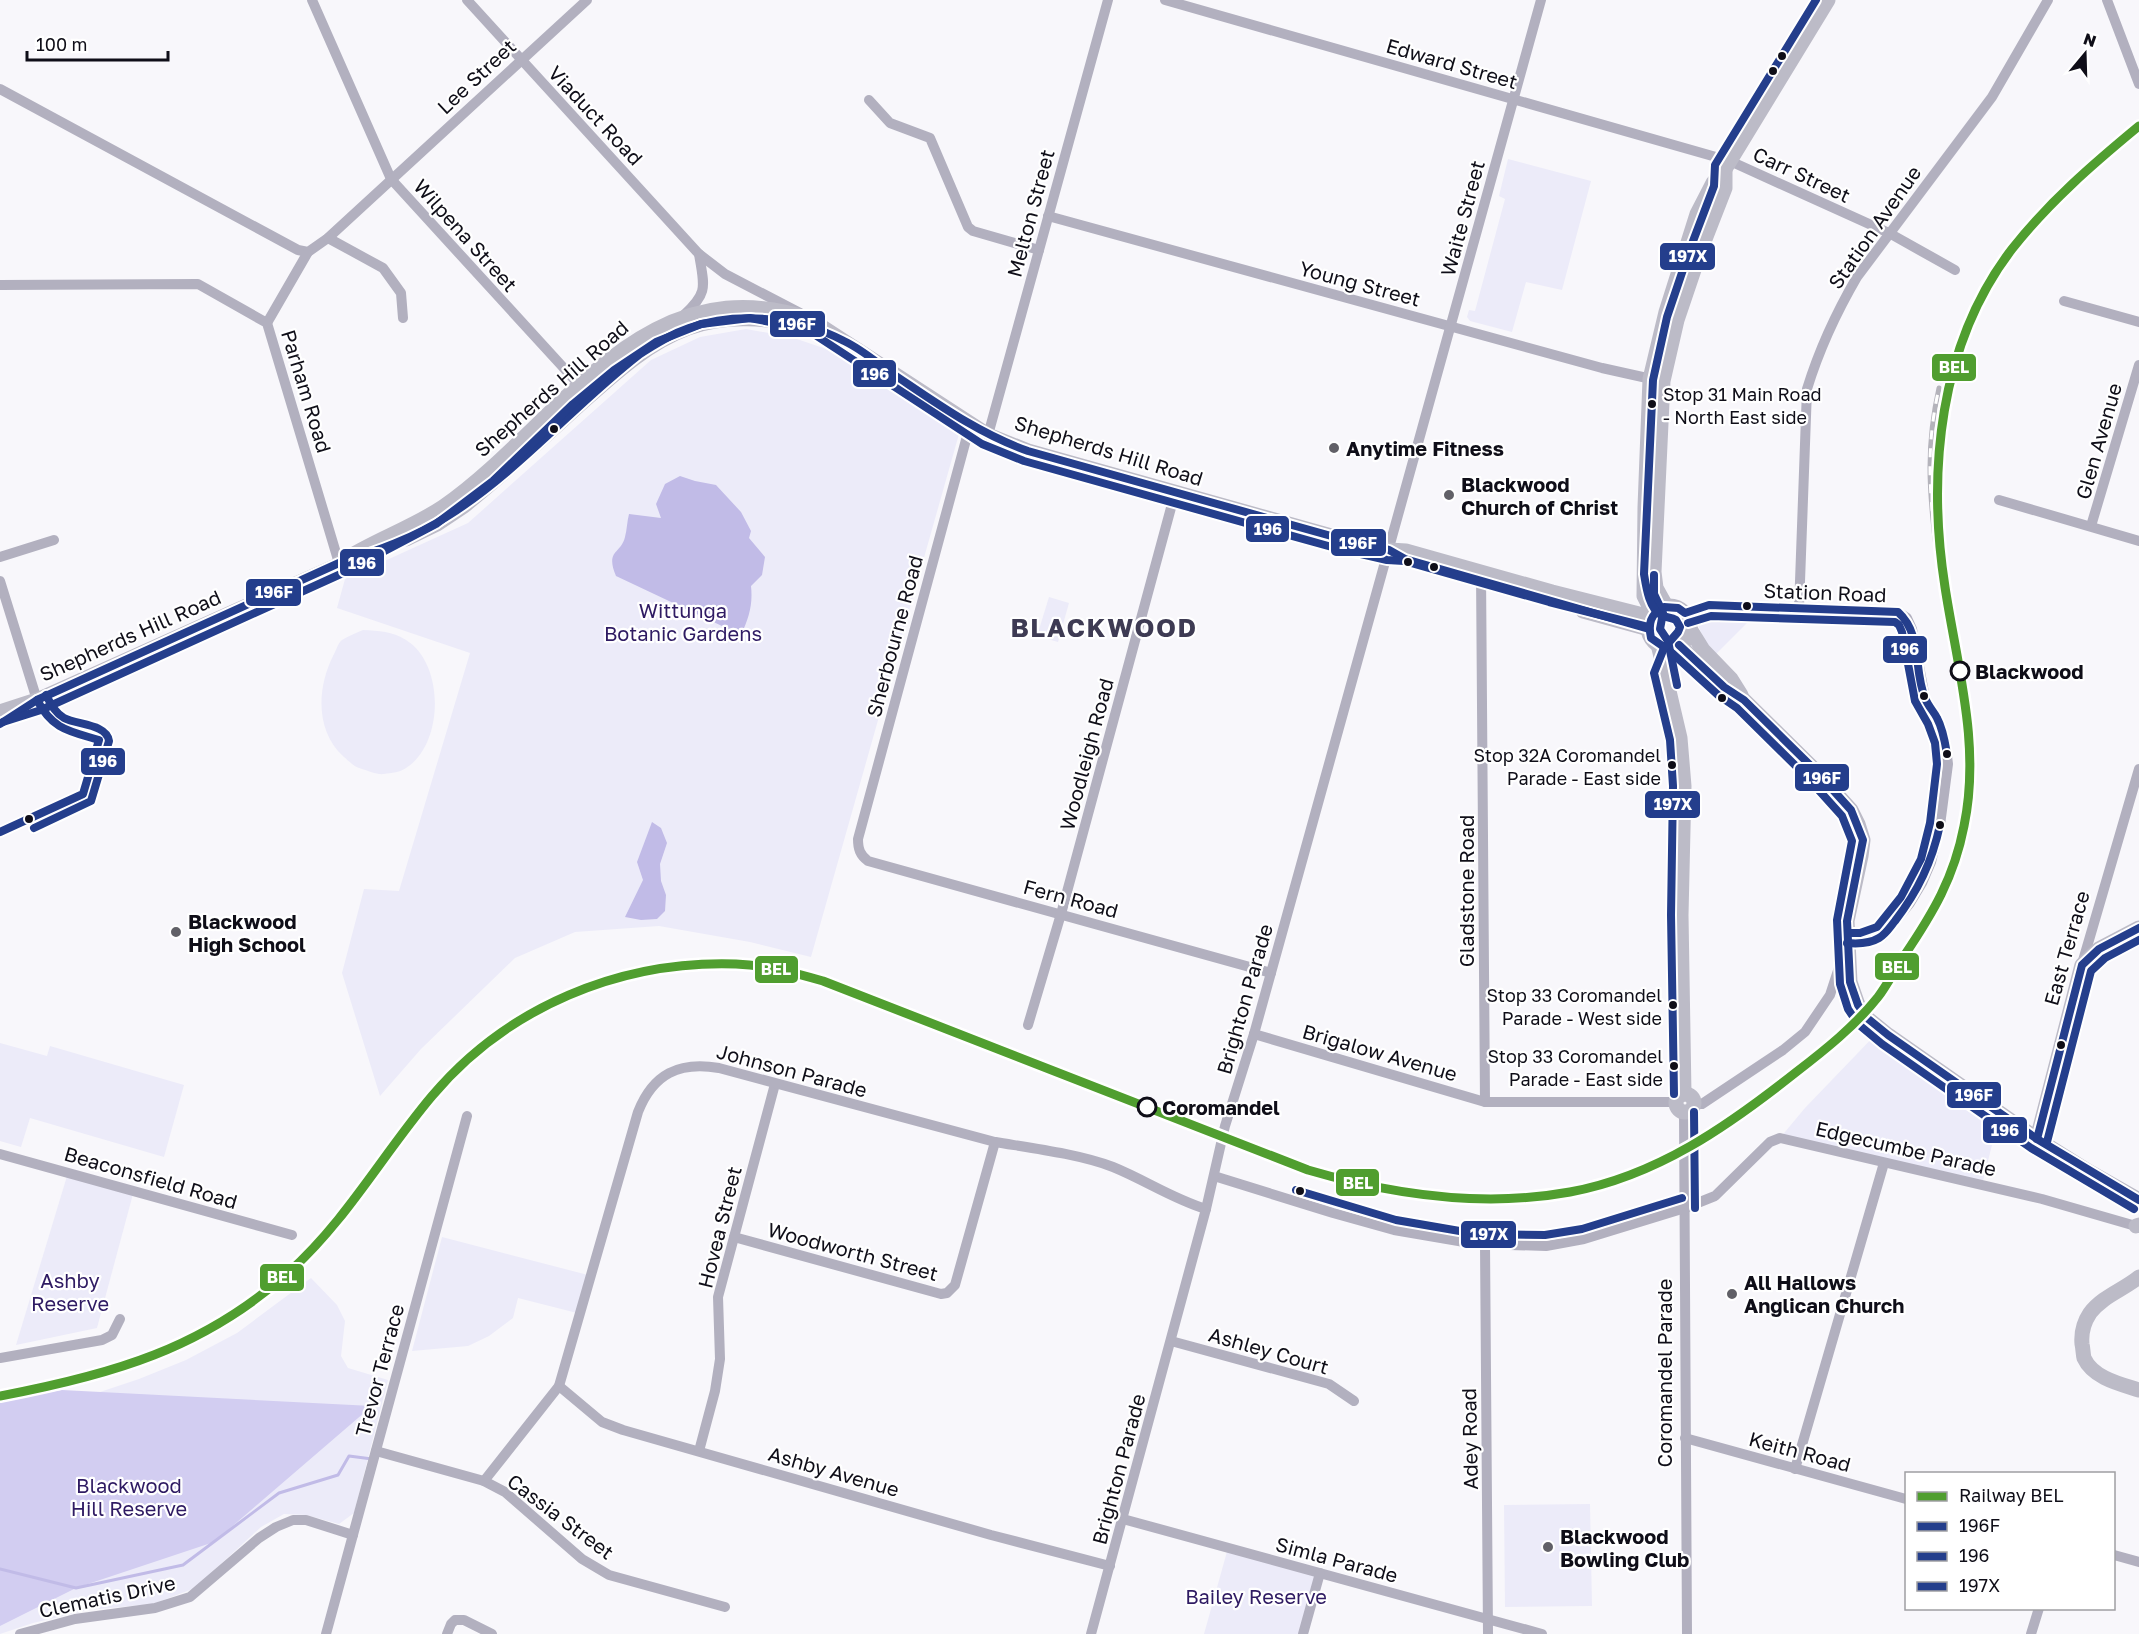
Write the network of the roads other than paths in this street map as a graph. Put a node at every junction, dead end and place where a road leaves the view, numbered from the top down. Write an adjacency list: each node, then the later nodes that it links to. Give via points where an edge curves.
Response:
1 (312, 0): 16 (street)
2 (467, 0): 10 (street, Viaduct Road)
3 (587, 0): 10 (street, Lee Street)
4 (1108, 0): 17 (street, Melton Street)
5 (1165, 0): 13 (street, Edward Street)
6 (1541, 0): 13 (street, Waite Street)
7 (1828, 0): 15 (main road)
8 (2048, 0): 18 (street, Station Avenue, via 1992,98)
9 (2107, 0): 11 (street)
10 (520, 60): 16 (street, Lee Street); 22 (street, Viaduct Road)
11 (2139, 84)
12 (0, 89): 21 (street)
13 (1513, 99): 15 (street, Edward Street); 31 (street, Waite Street)
14 (869, 100): 20 (street, via 890,123 930,138 968,227)
15 (1728, 165): 18 (street, Carr Street); 34 (main road, via 1725,188)
16 (391, 179): 19 (street, Wilpena Street); 35 (street, Wilpena Street)
17 (1048, 216): 20 (street, Melton Street); 31 (street, Young Street)
18 (1888, 233): 23 (street, Carr Street); 49 (street, Station Avenue, via 1844,299 1807,389)
19 (328, 238): 21 (street, Wilpena Street); 27 (street, via 383,268 401,294)
20 (1039, 250): 37 (street, Melton Street)
21 (308, 252): 29 (street, Wilpena Street)
22 (699, 254): 26 (street, via 703,293); 28 (street, Viaduct Road, via 725,274)
23 (1955, 270)
24 (0, 285): 29 (street, Parham Road, via 198,284)
25 (2064, 301): 30 (street)
26 (682, 317): 28 (main road, Shepherds Hill Road, via 726,308 789,312); 35 (main road, Shepherds Hill Road, via 637,339)
27 (403, 318)
28 (810, 319): 32 (main road, Shepherds Hill Road)
29 (267, 322): 45 (street, Parham Road)
30 (2139, 322)
31 (1450, 326): 34 (street, Young Street); 43 (street, Waite Street)
32 (840, 338): 35 (main road, Shepherds Hill Road, via 769,320 729,319 689,327); 36 (main road, Shepherds Hill Road)
33 (2139, 365): 40 (street, Glen Avenue)
34 (1657, 380): 48 (main road, via 1645,507); 52 (main road)
35 (585, 391): 45 (main road, Shepherds Hill Road, via 464,506 384,550)
36 (970, 425): 37 (main road, Shepherds Hill Road); 62 (street, Sherbourne Road, via 858,839)
37 (987, 435): 38 (main road, Shepherds Hill Road, via 1028,451)
38 (1175, 493): 43 (main road, Shepherds Hill Road); 63 (street, Woodleigh Road)
39 (1999, 500): 40 (street)
40 (2091, 526): 42 (street)
41 (54, 540): 44 (street)
42 (2139, 541)
43 (1389, 549): 46 (main road, Shepherds Hill Road); 67 (street, Brighton Parade)
44 (0, 557)
45 (339, 563): 57 (main road, Shepherds Hill Road)
46 (1481, 576): 50 (main road, Shepherds Hill Road); 52 (main road, Shepherds Hill Road); 71 (street, Gladstone Road)
47 (0, 580): 57 (street)
48 (1644, 596): 50 (main road); 52 (main road)
49 (1799, 609): 51 (street, Station Road, via 1709,605); 65 (street, Station Road, via 1898,612 1908,618 1925,698 1945,741 1948,764 1940,825 1922,883 1883,936 1862,944)
50 (1621, 610): 52 (main road, Shepherds Hill Road)
51 (1685, 613): 52 (main road, via 1676,607); 53 (main road)
52 (1654, 617): 54 (main road, via 1652,638)
53 (1690, 629): 55 (main road); 58 (main road)
54 (1658, 644): 55 (main road); 56 (main road, Coromandel Parade)
55 (1678, 646): 56 (main road); 58 (main road)
56 (1665, 673): 72 (main road, Coromandel Parade, via 1680,738 1684,786 1681,926)
57 (37, 700): 59 (main road, Shepherds Hill Road); 60 (main road, Shepherds Hill Road)
58 (1744, 700): 65 (main road, via 1814,769 1851,810 1858,824 1863,840 1848,909)
59 (0, 712)
60 (0, 724)
61 (2139, 769): 66 (street, East Terrace)
62 (862, 857): 63 (street, Fern Road)
63 (1061, 914): 67 (street, Fern Road); 68 (street, Woodleigh Road)
64 (2139, 928): 66 (main road, via 2099,949)
65 (1847, 943): 72 (street, via 1830,995 1805,1032 1702,1104); 74 (main road, via 1850,982 1867,1018)
66 (2082, 965): 74 (main road, East Terrace)
67 (1271, 973): 69 (street, Brighton Parade)
68 (1028, 1025)
69 (1254, 1034): 71 (street, Brigalow Avenue); 78 (street, Brighton Parade)
70 (775, 1084): 75 (street, Johnson Parade); 84 (street, Hovea Street); 90 (street, Johnson Parade, via 701,1065 683,1067 666,1075 644,1097)
71 (1485, 1102): 72 (street, Brigalow Avenue)
72 (1685, 1103): 80 (street, Coromandel Parade)
73 (467, 1116): 94 (street, Trevor Terrace)
74 (2037, 1139): 79 (main road)
75 (995, 1142): 81 (street, Johnson Parade, via 1110,1166 1165,1194); 84 (street, Woodworth Street, via 955,1285 947,1293)
76 (1, 1156): 83 (street, Beaconsfield Road)
77 (1884, 1163): 80 (street, Edgecumbe Parade, via 1780,1138 1770,1142 1715,1196); 82 (street, Edgecumbe Parade, via 2042,1199); 96 (street)
78 (1214, 1176): 81 (street, Brighton Parade); 85 (street, via 1394,1230)
79 (2139, 1200)
80 (1685, 1208): 85 (street, via 1584,1239 1546,1246); 93 (street, Coromandel Parade)
81 (1206, 1209): 88 (street, Brighton Parade)
82 (2138, 1226)
83 (292, 1235)
84 (734, 1237): 95 (street, Hovea Street, via 718,1297 720,1359)
85 (1485, 1244): 107 (street, Adey Road)
86 (2139, 1277): 91 (main road, via 2106,1297 2091,1312 2081,1337 2084,1358 2096,1373)
87 (120, 1319): 89 (street, via 112,1335 102,1341)
88 (1171, 1341): 92 (street, Ashley Court, via 1329,1384); 99 (street, Brighton Parade)
89 (0, 1358)
90 (559, 1386): 95 (street, Ashby Avenue, via 602,1422); 97 (street, Johnson Parade)
91 (2139, 1390)
92 (1354, 1401)
93 (1685, 1438): 96 (street, Keith Road); 116 (street, Coromandel Parade)
94 (376, 1451): 97 (street, Cassia Street); 100 (street, Trevor Terrace)
95 (699, 1451): 103 (street, Ashby Avenue)
96 (1795, 1468): 98 (street, Keith Road)
97 (484, 1481): 105 (street, Cassia Street, via 505,1492 582,1559 609,1575)
98 (1905, 1499)
99 (1123, 1519): 103 (street, Brighton Parade); 104 (street, Simla Parade)
100 (353, 1534): 108 (street, Clematis Drive, via 293,1520 259,1538 190,1596 155,1608 75,1619); 109 (street, Trevor Terrace)
101 (2115, 1555): 102 (street)
102 (2139, 1562)
103 (1110, 1566): 112 (street, Brighton Parade)
104 (1320, 1573): 107 (street, Simla Parade); 113 (street)
105 (725, 1607)
106 (2039, 1610): 117 (street)
107 (1489, 1619): 114 (street, Adey Road); 115 (street, Simla Parade)
108 (21, 1634)
109 (326, 1634)
110 (447, 1634): 111 (street, via 455,1620 464,1620)
111 (492, 1634)
112 (1091, 1634)
113 (1303, 1634)
114 (1488, 1634)
115 (1542, 1634)
116 (1687, 1634)
117 (2031, 1634)

